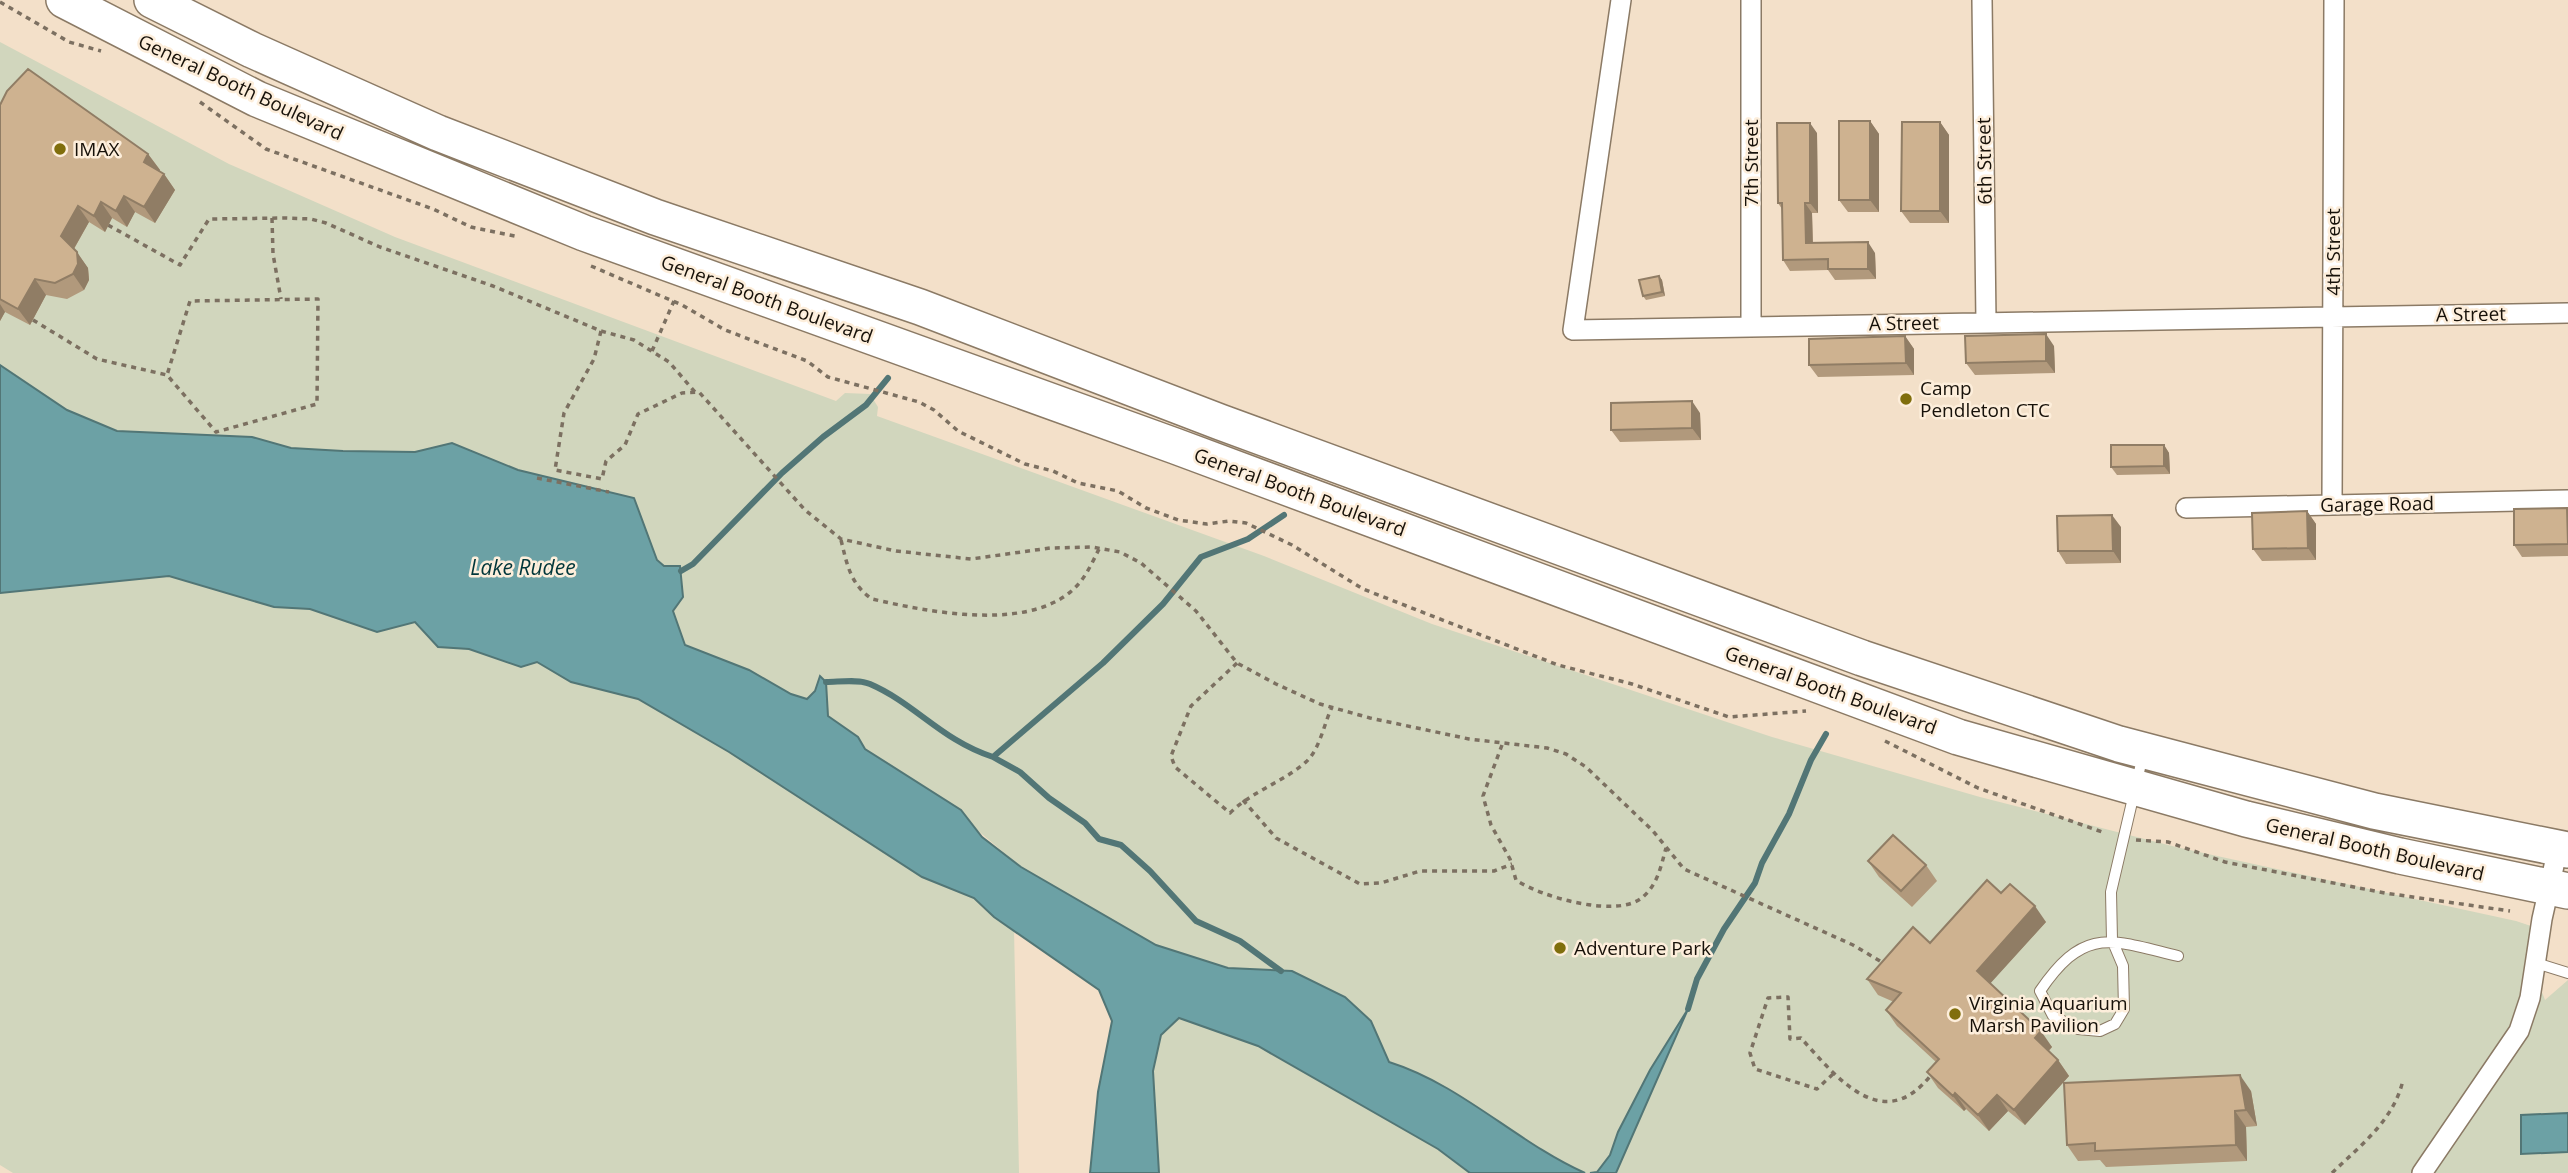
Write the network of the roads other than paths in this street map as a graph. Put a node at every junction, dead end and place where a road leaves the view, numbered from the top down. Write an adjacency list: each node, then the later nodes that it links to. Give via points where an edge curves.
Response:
1 (64, 0): 7 (highway, General Booth Boulevard, via 257,99 456,183)
2 (152, 0): 7 (highway, General Booth Boulevard)
3 (1621, 0): 11 (street, A Street, via 1573,330)
4 (1751, 0): 11 (street, 7th Street)
5 (1982, 0): 10 (street, 6th Street)
6 (2334, 0): 9 (street, 4th Street)
7 (686, 249): 15 (highway, General Booth Boulevard, via 920,307 1862,658); 16 (highway, General Booth Boulevard, via 1162,441 1945,733)
8 (2568, 313): 9 (street, A Street)
9 (2332, 316): 10 (street, A Street); 13 (street, 4th Street)
10 (1986, 321): 11 (street, A Street)
11 (1751, 326)
12 (2568, 500): 13 (street, Garage Road)
13 (2332, 504): 14 (street, Garage Road)
14 (2186, 508)
15 (2143, 751): 16 (lane); 17 (highway, General Booth Boulevard, via 2374,811)
16 (2137, 790): 18 (highway, General Booth Boulevard, via 2399,856); 19 (lane, via 2112,892)
17 (2563, 849): 18 (street)
18 (2560, 889): 21 (street)
19 (2112, 940): 19 (lane, via 2086,944 2049,978 2040,991 2053,1016 2067,1025 2100,1031 2115,1024 2124,1009 2123,966); 20 (lane)
20 (2178, 956)
21 (2536, 963): 22 (lane); 23 (street, via 2530,998 2515,1038)
22 (2568, 973)
23 (2422, 1173)

